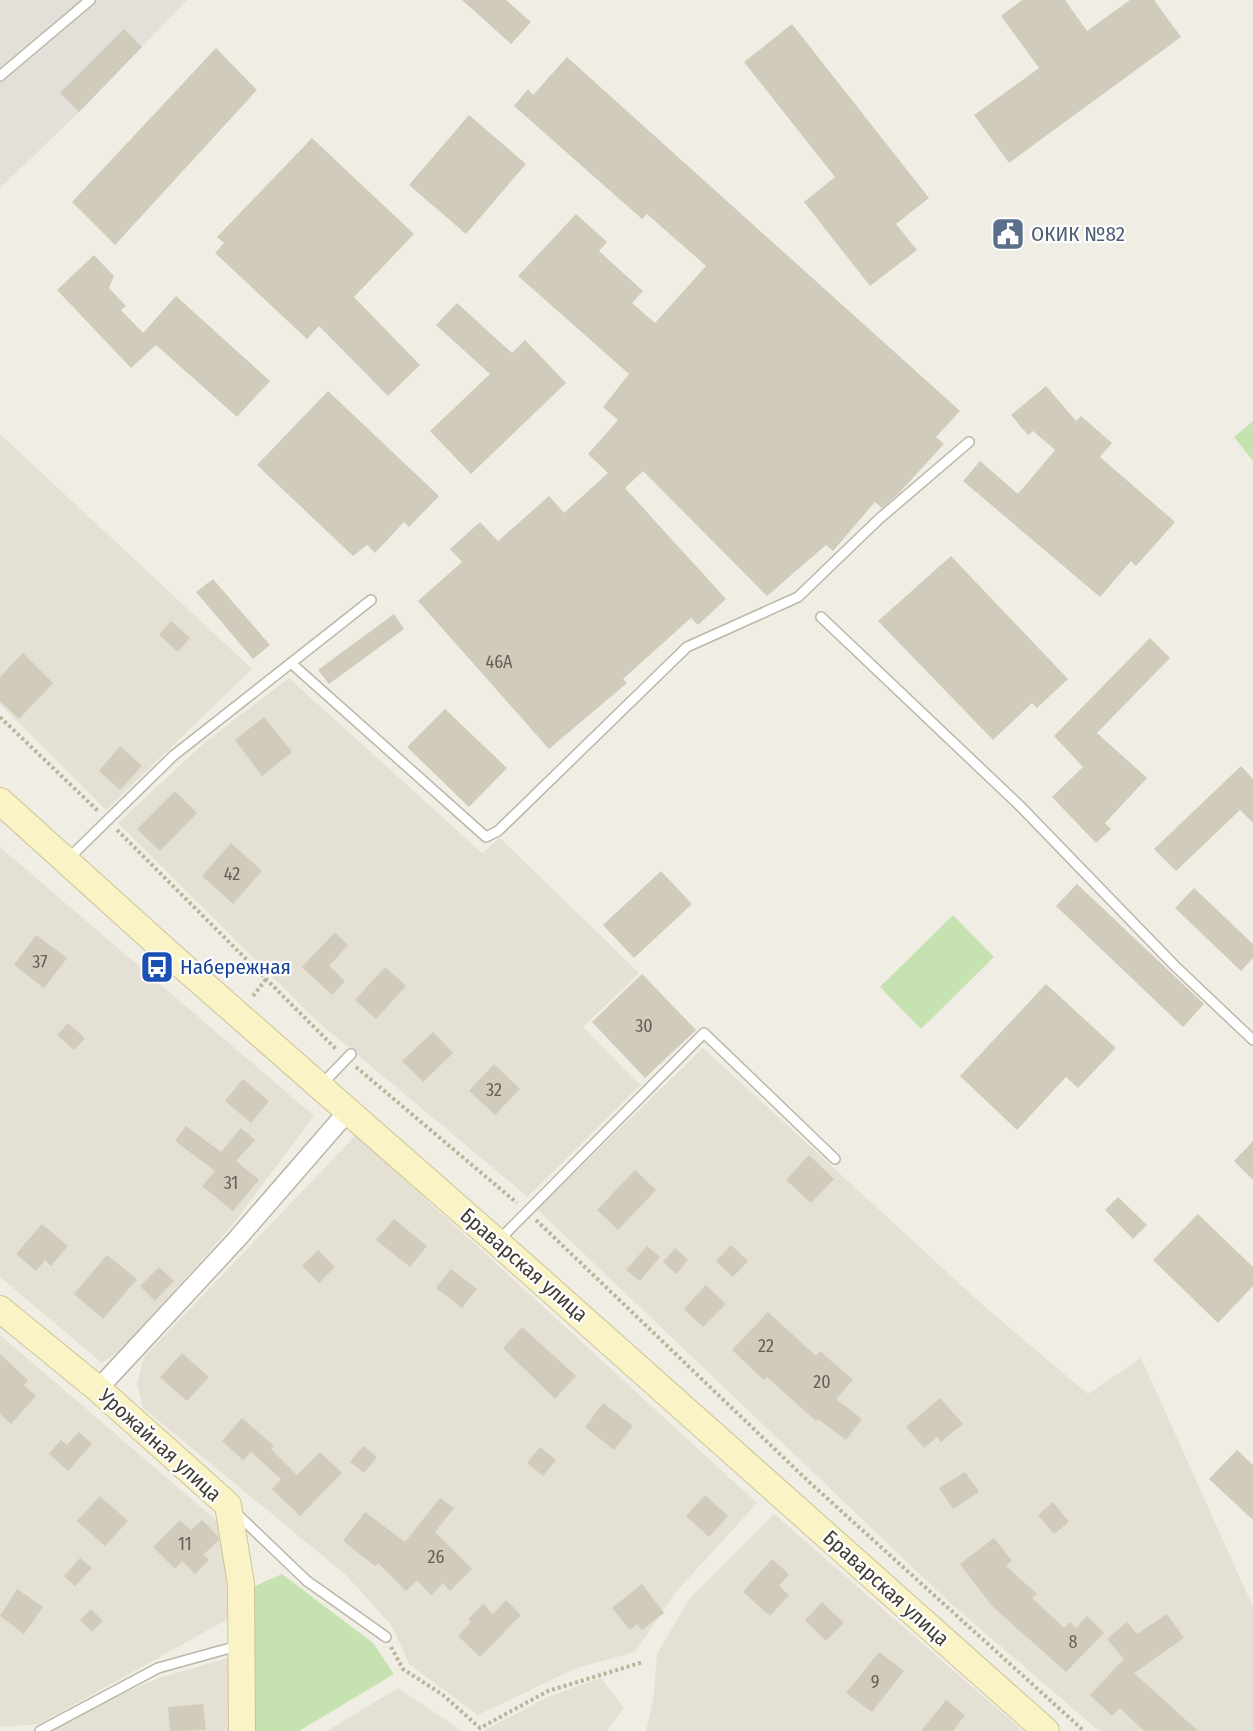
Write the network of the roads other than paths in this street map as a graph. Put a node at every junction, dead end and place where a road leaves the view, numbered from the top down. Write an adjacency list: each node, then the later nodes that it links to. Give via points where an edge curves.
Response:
1 (90, 0): 2 (lane)
2 (0, 76)
3 (969, 442): 6 (lane, via 879,519 798,597 687,647 498,831 486,837)
4 (371, 600): 6 (lane)
5 (821, 617): 9 (lane, via 1019,805 1174,966)
6 (291, 663): 8 (lane, via 173,756)
7 (0, 801): 8 (main road, Браварская улица)
8 (66, 860): 11 (main road, Браварская улица)
9 (1253, 1040)
10 (348, 1056): 11 (lane)
11 (320, 1086): 12 (main road, Браварская улица)
12 (348, 1110): 14 (main road, Браварская улица); 16 (street, via 237,1239)
13 (835, 1159): 14 (lane, via 704,1033)
14 (497, 1242): 22 (main road, Браварская улица)
15 (0, 1310): 16 (main road, Урожайная улица)
16 (98, 1389): 17 (main road, Урожайная улица)
17 (228, 1505): 18 (lane, via 307,1581); 19 (main road, Урожайная улица, via 241,1584)
18 (386, 1637)
19 (241, 1645): 20 (lane, via 158,1668); 21 (main road, Урожайная улица)
20 (40, 1731)
21 (242, 1731)
22 (1046, 1731)

